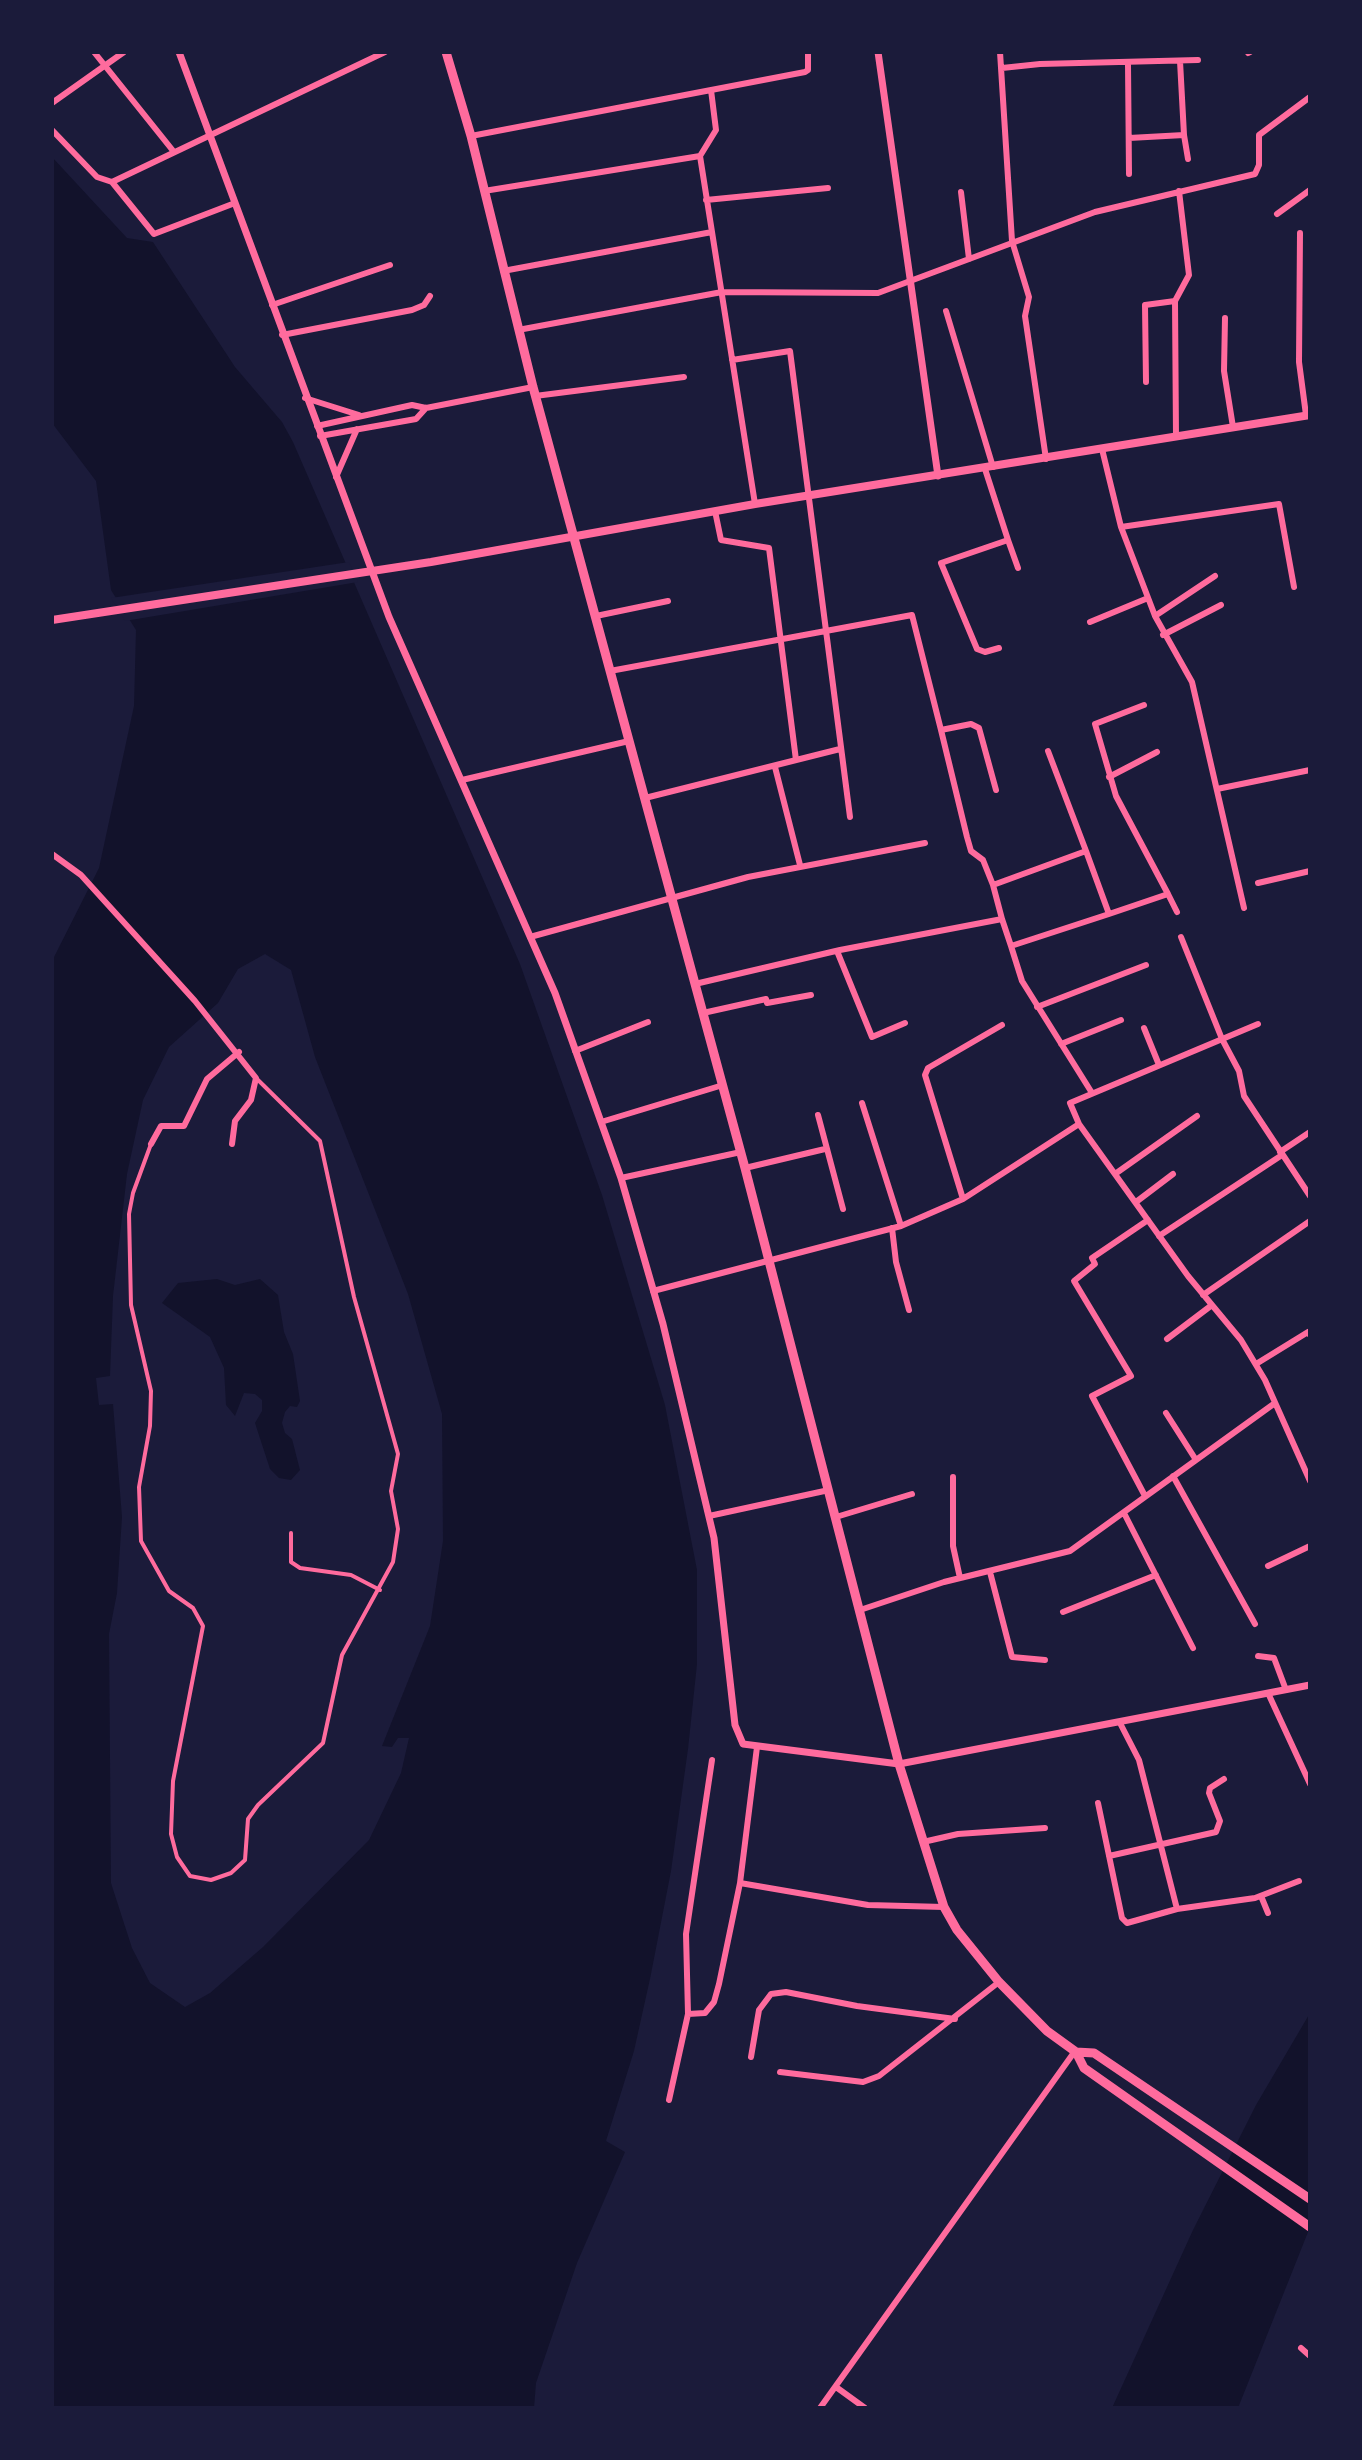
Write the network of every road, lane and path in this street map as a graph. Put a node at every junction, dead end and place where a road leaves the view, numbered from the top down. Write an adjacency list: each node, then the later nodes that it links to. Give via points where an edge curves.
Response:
1 (94, 52): 14 (street)
2 (124, 52): 14 (street)
3 (179, 52): 21 (street)
4 (360, 52): 12 (street)
5 (385, 52): 12 (street)
6 (446, 52): 22 (main road)
7 (808, 52): 16 (street, via 808,70)
8 (878, 52): 43 (street)
9 (1000, 52): 15 (street)
10 (1198, 60): 11 (street)
11 (1180, 61): 13 (street); 20 (street)
12 (364, 62): 21 (street)
13 (1128, 64): 15 (street); 23 (street)
14 (105, 65): 18 (street); 24 (street)
15 (1002, 68): 39 (street)
16 (711, 90): 22 (street); 25 (street, via 716,130)
17 (1310, 97): 32 (street, via 1259,135 1255,174)
18 (52, 103)
19 (52, 130): 28 (street, via 97,177)
20 (1184, 135): 23 (street); 26 (street)
21 (211, 136): 24 (street); 35 (street)
22 (471, 136): 31 (main road)
23 (1129, 138): 27 (street)
24 (174, 152): 28 (street)
25 (700, 156): 31 (street); 34 (street)
26 (1188, 159)
27 (1129, 174)
28 (112, 182): 35 (street, via 154,234)
29 (828, 188): 34 (street)
30 (1310, 190): 36 (street)
31 (484, 191): 42 (main road)
32 (1179, 191): 39 (street); 46 (street, via 1189,275)
33 (961, 192): 40 (street)
34 (706, 200): 37 (street)
35 (235, 203): 47 (street)
36 (1277, 214)
37 (712, 232): 42 (street); 44 (street)
38 (1300, 233): 58 (street, via 1299,362)
39 (1012, 241): 40 (street); 66 (street, via 1029,297 1025,316)
40 (969, 259): 43 (street)
41 (390, 265): 47 (street)
42 (503, 271): 50 (main road)
43 (908, 283): 44 (street, via 878,293); 68 (street)
44 (722, 292): 50 (street); 52 (street)
45 (430, 296): 51 (street, via 412,310)
46 (1175, 301): 54 (street, via 1145,305); 64 (street)
47 (272, 305): 51 (street)
48 (946, 311): 67 (street)
49 (1225, 318): 61 (street, via 1224,371)
50 (518, 330): 55 (main road)
51 (281, 335): 56 (street)
52 (732, 360): 70 (street, via 790,351); 71 (street)
53 (684, 377): 55 (street)
54 (1146, 382)
55 (534, 392): 57 (street); 74 (main road)
56 (305, 398): 59 (street); 60 (street)
57 (426, 408): 59 (street, via 412,405); 62 (street, via 416,419)
58 (1308, 415): 61 (main road)
59 (362, 416): 60 (street)
60 (316, 426): 63 (street)
61 (1233, 427): 64 (main road)
62 (357, 429): 63 (street); 69 (street)
63 (320, 436): 69 (street)
64 (1176, 437): 65 (main road)
65 (1102, 449): 66 (main road); 73 (street)
66 (1046, 459): 67 (main road)
67 (989, 468): 68 (main road); 75 (street)
68 (938, 476): 70 (main road)
69 (336, 478): 101 (street, via 389,617)
70 (808, 496): 71 (main road); 86 (street)
71 (755, 504): 72 (main road)
72 (715, 511): 74 (main road); 88 (street, via 721,540 769,548)
73 (1121, 527): 78 (street, via 1279,504); 79 (street)
74 (575, 537): 82 (main road); 84 (main road)
75 (1008, 540): 76 (street); 89 (street, via 941,563 977,649)
76 (1018, 568)
77 (1215, 576): 83 (street)
78 (1294, 587)
79 (1148, 598): 83 (street); 85 (street)
80 (668, 601): 82 (street)
81 (1221, 605): 87 (street)
82 (596, 616): 90 (main road)
83 (1155, 616): 87 (street)
84 (52, 620)
85 (1090, 622)
86 (823, 631): 88 (street); 92 (street, via 912,615); 94 (street)
87 (1163, 635): 102 (street, via 1192,682)
88 (780, 640): 90 (street); 97 (street)
89 (999, 648)
90 (610, 671): 93 (main road)
91 (1144, 705): 100 (street, via 1095,724)
92 (941, 730): 103 (street, via 971,724 979,728); 112 (street, via 971,851 983,860)
93 (629, 741): 101 (street); 104 (main road)
94 (840, 749): 97 (street); 105 (street)
95 (1048, 751): 107 (street)
96 (1157, 752): 100 (street)
97 (796, 760): 98 (street)
98 (775, 767): 104 (street); 109 (street)
99 (1310, 770): 102 (street)
100 (1109, 777): 113 (street)
101 (462, 780): 119 (street)
102 (1217, 789): 115 (street)
103 (996, 790)
104 (645, 798): 114 (main road)
105 (850, 817)
106 (925, 843): 109 (street)
107 (1086, 851): 112 (street); 117 (street)
108 (52, 854): 137 (street, via 81,875)
109 (800, 865): 114 (street)
110 (1310, 871): 111 (street)
111 (1258, 883)
112 (993, 885): 118 (street)
113 (1168, 894): 116 (street); 117 (street)
114 (672, 898): 119 (street); 124 (main road)
115 (1244, 908)
116 (1177, 912)
117 (1109, 914): 121 (street)
118 (1002, 919): 121 (street); 122 (street)
119 (530, 937): 136 (street)
120 (1181, 937): 134 (street)
121 (1011, 946): 126 (street)
122 (837, 951): 124 (street); 130 (street, via 872,1037)
123 (1146, 965): 126 (street)
124 (695, 984): 127 (main road)
125 (811, 995): 127 (street)
126 (1037, 1007): 135 (street)
127 (703, 1013): 140 (main road)
128 (1121, 1020): 135 (street)
129 (648, 1022): 136 (street)
130 (905, 1023)
131 (1258, 1024): 134 (street)
132 (1002, 1025): 158 (street, via 928,1068 925,1075)
133 (1144, 1028): 138 (street)
134 (1222, 1039): 138 (street); 152 (street, via 1239,1071 1244,1096)
135 (1061, 1044): 141 (street)
136 (575, 1051): 145 (street)
137 (239, 1052): 139 (street); 148 (street, via 207,1079 184,1126 161,1126)
138 (1159, 1065): 141 (street)
139 (256, 1078): 149 (street, via 251,1100 235,1121); 192 (street, via 320,1141 354,1297 398,1454 391,1491 398,1529 393,1562)
140 (723, 1085): 145 (street); 151 (main road)
141 (1092, 1093): 146 (street, via 1070,1103)
142 (862, 1103): 163 (street)
143 (818, 1115): 150 (street)
144 (1197, 1116): 154 (street)
145 (601, 1122): 156 (street)
146 (1079, 1124): 154 (street); 158 (street)
147 (1310, 1132): 152 (street)
148 (151, 1144): 192 (street, via 129,1214 131,1305 151,1391 139,1487 141,1541 169,1591 193,1608 203,1626 173,1781 171,1834 177,1857 190,1876 211,1880 231,1873 245,1860 248,1819 323,1743 342,1655)
149 (232, 1144)
150 (825, 1149): 153 (street); 160 (street)
151 (741, 1152): 153 (main road); 156 (street)
152 (1281, 1154): 157 (street); 165 (street)
153 (745, 1168): 166 (main road)
154 (1115, 1174): 159 (street)
155 (1173, 1174): 159 (street)
156 (621, 1178): 167 (street)
157 (1310, 1196)
158 (963, 1199): 163 (street)
159 (1136, 1202): 161 (street)
160 (843, 1209)
161 (1148, 1220): 165 (street); 182 (street, via 1092,1258 1095,1264 1074,1281 1131,1376 1092,1396)
162 (1310, 1221): 168 (street)
163 (901, 1226): 164 (street)
164 (892, 1228): 166 (street); 170 (street)
165 (1159, 1236): 168 (street)
166 (769, 1260): 167 (street); 180 (main road)
167 (653, 1291): 184 (street)
168 (1203, 1295): 169 (street)
169 (1212, 1305): 172 (street); 173 (street)
170 (909, 1310)
171 (1309, 1333): 173 (street)
172 (1167, 1339)
173 (1256, 1364): 174 (street)
174 (1275, 1403): 176 (street); 179 (street)
175 (1166, 1413): 176 (street)
176 (1196, 1460): 177 (street)
177 (1173, 1476): 182 (street); 195 (street)
178 (953, 1477): 191 (street, via 953,1546)
179 (1310, 1481)
180 (829, 1490): 184 (street); 185 (main road)
181 (912, 1494): 185 (street)
182 (1145, 1496): 183 (street)
183 (1124, 1513): 189 (street, via 1070,1551); 190 (street)
184 (709, 1516): 203 (street, via 735,1725 743,1744)
185 (836, 1517): 193 (main road)
186 (291, 1533): 192 (street, via 291,1562 300,1568 351,1575)
187 (1310, 1546): 188 (street)
188 (1268, 1566)
189 (990, 1572): 191 (street); 198 (street, via 1012,1657)
190 (1156, 1575): 194 (street); 196 (street)
191 (960, 1578): 193 (street)
192 (380, 1590)
193 (860, 1610): 205 (main road)
194 (1063, 1612)
195 (1255, 1624)
196 (1193, 1648)
197 (1258, 1656): 200 (street, via 1274,1658)
198 (1045, 1660)
199 (1310, 1685): 200 (street)
200 (1286, 1690): 201 (street)
201 (1268, 1693): 202 (street); 207 (street)
202 (1120, 1723): 205 (street); 211 (street, via 1139,1760)
203 (757, 1747): 205 (street); 214 (street)
204 (712, 1760): 220 (street, via 686,1934)
205 (899, 1764): 210 (main road)
206 (1224, 1779): 211 (street, via 1209,1793 1220,1821 1216,1832)
207 (1310, 1784)
208 (1098, 1803): 212 (street)
209 (1045, 1828): 210 (street)
210 (923, 1842): 216 (main road)
211 (1160, 1844): 212 (street); 217 (street)
212 (1109, 1856): 217 (street, via 1127,1923)
213 (1299, 1881): 215 (street)
214 (740, 1883): 216 (street, via 868,1905); 220 (street, via 714,2002 705,2013)
215 (1261, 1896): 217 (street); 218 (street)
216 (944, 1907): 219 (main road)
217 (1177, 1909)
218 (1268, 1913)
219 (999, 1982): 221 (street); 222 (main road)
220 (688, 2014): 225 (street)
221 (955, 2019): 223 (street, via 786,1992 771,1994 759,2010); 224 (street, via 879,2076 863,2082)
222 (1076, 2052): 226 (main road, via 1094,2053); 227 (main road, via 1084,2068); 230 (street)
223 (751, 2057)
224 (780, 2072)
225 (669, 2100)
226 (1310, 2199)
227 (1310, 2227)
228 (1301, 2348): 229 (street)
229 (1310, 2356)
230 (836, 2387): 231 (street); 232 (street)
231 (820, 2408)
232 (865, 2408)

